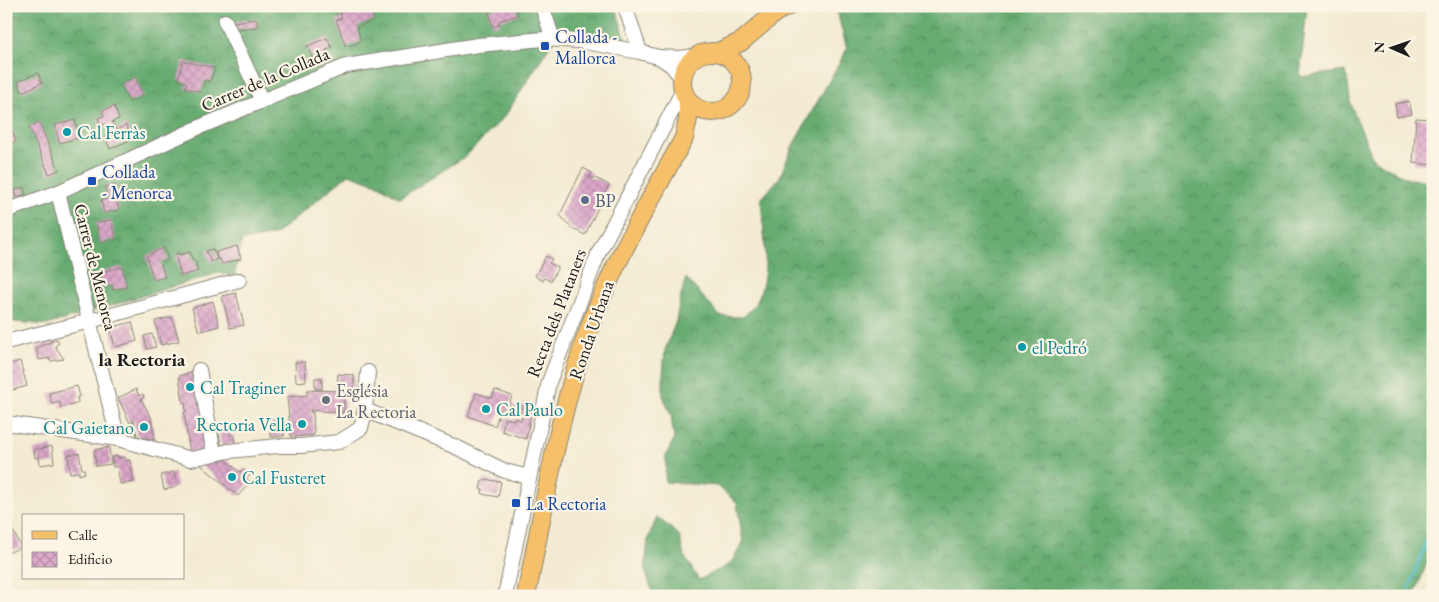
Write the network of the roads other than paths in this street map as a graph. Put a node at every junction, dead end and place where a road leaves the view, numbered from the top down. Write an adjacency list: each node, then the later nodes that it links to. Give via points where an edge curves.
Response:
1 (542, 6): 6 (street)
2 (626, 6): 7 (street)
3 (788, 6): 5 (main road, via 776,12)
4 (225, 20): 13 (street)
5 (754, 33): 8 (main road); 11 (main road, via 746,47)
6 (553, 39): 7 (street, Carrer de la Collada); 13 (street, Carrer de la Collada, via 478,45 346,66)
7 (640, 52): 9 (street, Carrer de la Collada)
8 (718, 52): 10 (main road); 11 (main road, via 731,58)
9 (658, 56): 10 (street, Carrer de la Collada); 12 (street, via 671,64)
10 (696, 56): 12 (main road, Ronda Urbana, via 687,66)
11 (740, 70): 14 (main road, Ronda Urbana, via 742,85 738,99 726,109)
12 (684, 90): 14 (main road, via 699,110); 15 (main road, Ronda Urbana, via 688,119); 27 (street, Recta dels Plataners, via 599,252 578,302 548,382)
13 (262, 101): 16 (street, Carrer de la Collada)
14 (712, 113): 15 (main road, Ronda Urbana)
15 (684, 138): 29 (main road, Ronda Urbana, via 611,273 590,324 560,430)
16 (58, 192): 17 (street, Carrer de la Collada); 19 (street, Carrer de Menorca)
17 (6, 211)
18 (239, 280): 19 (street)
19 (90, 322): 20 (street); 25 (street, Carrer de Menorca)
20 (6, 342)
21 (199, 370): 26 (street)
22 (368, 372): 23 (street)
23 (365, 410): 26 (street, via 361,428 339,442); 27 (street, via 505,471)
24 (6, 422): 25 (street)
25 (118, 439): 26 (street, via 191,459)
26 (214, 454)
27 (529, 478): 28 (street, Recta dels Plataners)
28 (505, 596)
29 (526, 596)

